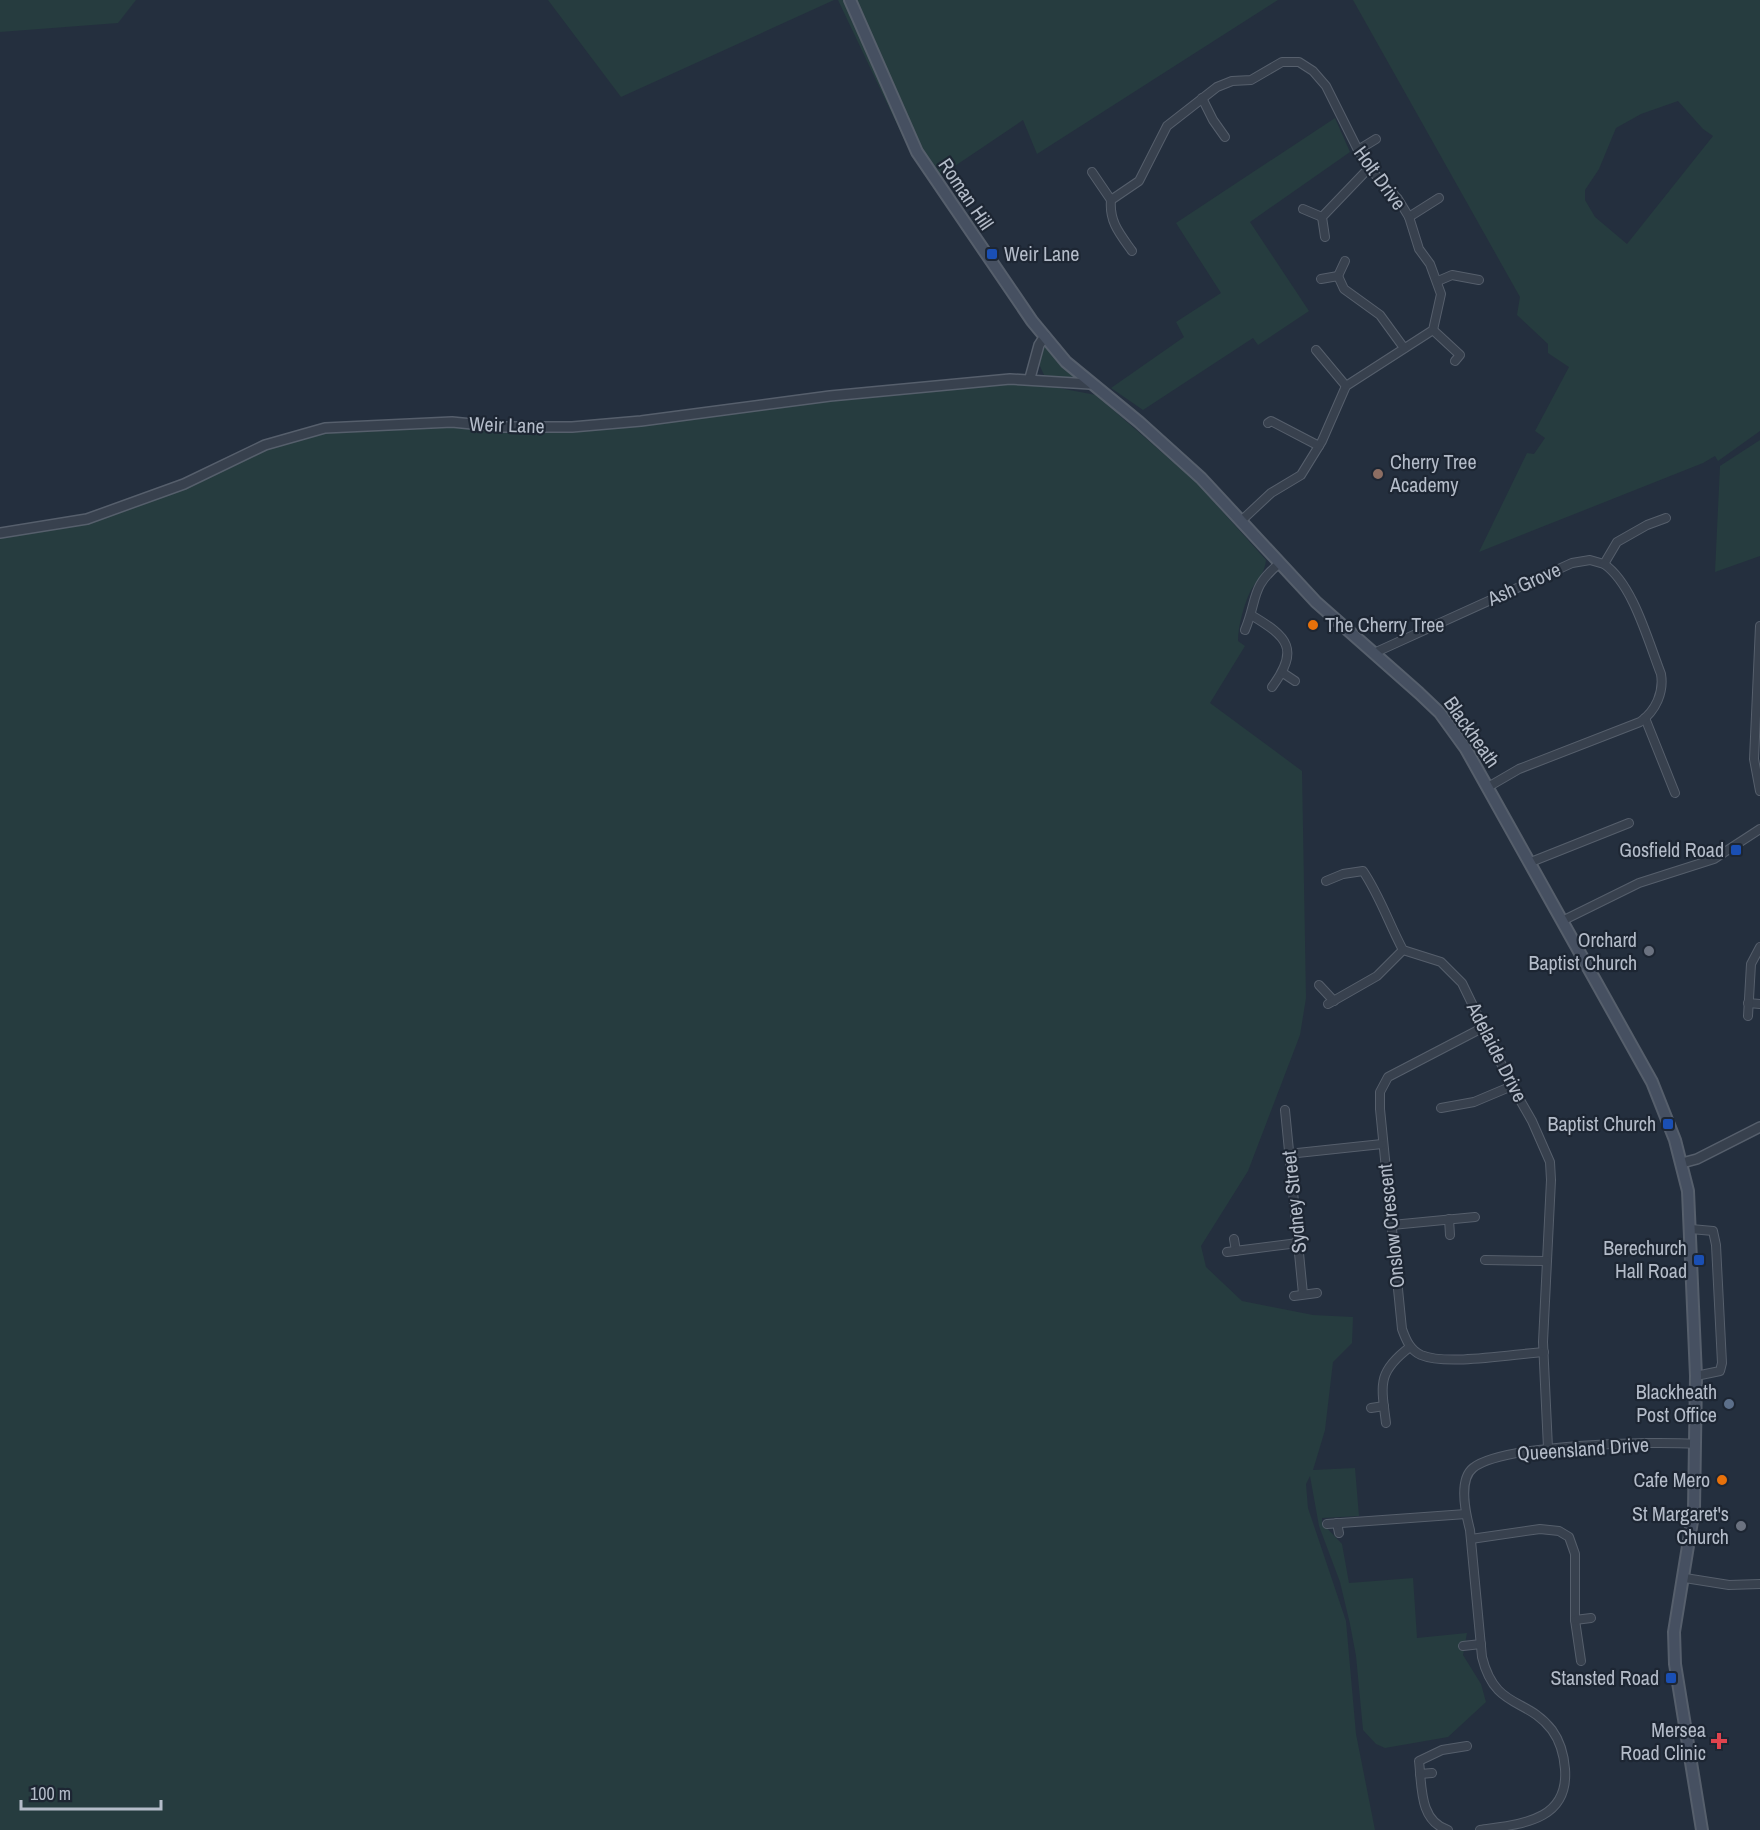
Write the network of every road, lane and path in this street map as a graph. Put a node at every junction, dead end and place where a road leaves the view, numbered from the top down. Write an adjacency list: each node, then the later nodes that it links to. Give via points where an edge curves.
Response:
1 (850, 0): 21 (main road, Roman Hill, via 917,152)
2 (1202, 98): 3 (street); 5 (street, Holt Drive, via 1217,87 1251,80 1282,62 1299,62 1326,86); 9 (street, Holt Drive, via 1167,126 1139,181)
3 (1225, 137)
4 (1376, 139): 5 (street)
5 (1358, 150): 6 (street, Holt Drive)
6 (1369, 168): 11 (street); 12 (street, Holt Drive, via 1398,199)
7 (1092, 172): 9 (street)
8 (1439, 198): 12 (street)
9 (1110, 201): 14 (street, via 1115,227)
10 (1303, 209): 11 (street)
11 (1322, 218): 13 (street)
12 (1409, 218): 19 (street, Holt Drive, via 1419,249)
13 (1325, 237)
14 (1132, 251)
15 (1345, 261): 16 (street)
16 (1338, 276): 17 (street); 22 (street, via 1344,289 1380,315)
17 (1321, 279)
18 (1479, 280): 19 (street, via 1452,275)
19 (1438, 281): 20 (street, via 1441,294)
20 (1433, 330): 22 (street); 24 (street, via 1460,355)
21 (1045, 336): 25 (street); 26 (main road, Roman Hill)
22 (1404, 348): 27 (street)
23 (1316, 350): 27 (street)
24 (1455, 361)
25 (1030, 378): 26 (street, Weir Lane); 32 (street, Weir Lane, via 830,396 572,427 452,422 324,428 265,445 184,484 87,519)
26 (1090, 384): 31 (main road, Blackheath, via 1201,478)
27 (1346, 386): 29 (street)
28 (1272, 420): 29 (street)
29 (1319, 446): 31 (street, via 1301,475 1271,494)
30 (1666, 518): 34 (street, via 1617,542)
31 (1241, 521): 33 (main road, Blackheath)
32 (0, 533)
33 (1280, 563): 35 (street, via 1255,593); 38 (main road, Blackheath, via 1316,602)
34 (1604, 564): 38 (street, Ash Grove, via 1590,560 1572,563); 42 (street, via 1626,589 1661,674 1659,699)
35 (1251, 615): 37 (street); 39 (street, via 1284,638 1289,655)
36 (1760, 626): 46 (street, via 1754,759)
37 (1245, 630)
38 (1374, 653): 45 (main road, Blackheath, via 1440,713)
39 (1283, 673): 40 (street); 41 (street)
40 (1295, 681)
41 (1272, 687)
42 (1645, 718): 43 (street); 45 (street, via 1519,769)
43 (1670, 780): 44 (street); 47 (street)
44 (1662, 785)
45 (1488, 787): 50 (main road, Blackheath)
46 (1760, 791)
47 (1675, 793)
48 (1629, 823): 50 (street)
49 (1760, 829): 52 (street, via 1714,859 1617,892)
50 (1531, 862): 52 (main road, Blackheath)
51 (1326, 881): 54 (street, via 1363,872 1377,891 1385,918)
52 (1564, 920): 66 (main road, Blackheath, via 1652,1082)
53 (1760, 947): 56 (street, via 1751,964)
54 (1403, 950): 55 (street, via 1377,976 1331,1003); 59 (street, Adelaide Drive, via 1441,962 1462,982)
55 (1319, 985)
56 (1748, 1003): 57 (street); 58 (street)
57 (1760, 1004)
58 (1748, 1016)
59 (1484, 1027): 60 (street, Adelaide Drive); 64 (street, Onslow Crescent, via 1388,1077 1379,1099)
60 (1512, 1086): 61 (street, via 1474,1102); 74 (street, Adelaide Drive, via 1550,1162)
61 (1441, 1108)
62 (1285, 1110): 65 (street, Sydney Street)
63 (1760, 1127): 66 (street)
64 (1382, 1144): 65 (street); 69 (street, Onslow Crescent)
65 (1288, 1154): 73 (street, Sydney Street)
66 (1682, 1163): 70 (main road, Blackheath)
67 (1475, 1217): 68 (street)
68 (1449, 1220): 69 (street); 71 (street)
69 (1392, 1225): 79 (street, Onslow Crescent, via 1402,1329)
70 (1691, 1229): 81 (main road, Blackheath); 81 (street, via 1713,1231 1722,1363 1720,1371)
71 (1450, 1235)
72 (1234, 1239): 73 (street, via 1232,1252)
73 (1298, 1244): 76 (street, Sydney Street)
74 (1546, 1262): 75 (street, via 1487,1260); 80 (street, Adelaide Drive)
75 (1490, 1271)
76 (1303, 1293): 77 (street); 78 (street)
77 (1317, 1293)
78 (1294, 1296)
79 (1410, 1347): 80 (street, via 1432,1358 1454,1359); 82 (street, via 1385,1370)
80 (1544, 1352): 86 (street, Adelaide Drive)
81 (1696, 1376): 85 (main road, Blackheath)
82 (1384, 1406): 83 (street); 84 (street)
83 (1371, 1408)
84 (1386, 1423)
85 (1695, 1444): 86 (street, Queensland Drive); 92 (main road, Blackheath, via 1694,1509)
86 (1548, 1448): 87 (street, Queensland Drive, via 1497,1456 1472,1469 1466,1478)
87 (1466, 1514): 88 (street); 91 (street, Queensland Drive)
88 (1337, 1523): 89 (street); 90 (street)
89 (1328, 1524)
90 (1339, 1533)
91 (1471, 1539): 95 (street, via 1540,1528 1559,1530 1569,1537 1575,1554); 96 (street, Queensland Drive)
92 (1685, 1578): 93 (street, via 1730,1585); 104 (main road, Blackheath, via 1676,1623 1675,1664)
93 (1760, 1584)
94 (1591, 1618): 95 (street)
95 (1575, 1620): 98 (street)
96 (1481, 1644): 97 (street); 103 (street, Queensland Drive, via 1486,1673 1495,1689 1552,1729 1560,1744 1566,1779 1559,1801 1537,1820)
97 (1463, 1646)
98 (1581, 1661)
99 (1467, 1746): 101 (street, via 1442,1750 1419,1761)
100 (1432, 1773): 101 (street)
101 (1420, 1774): 102 (street, via 1427,1815 1437,1827)
102 (1448, 1830)
103 (1480, 1830)
104 (1702, 1830)

